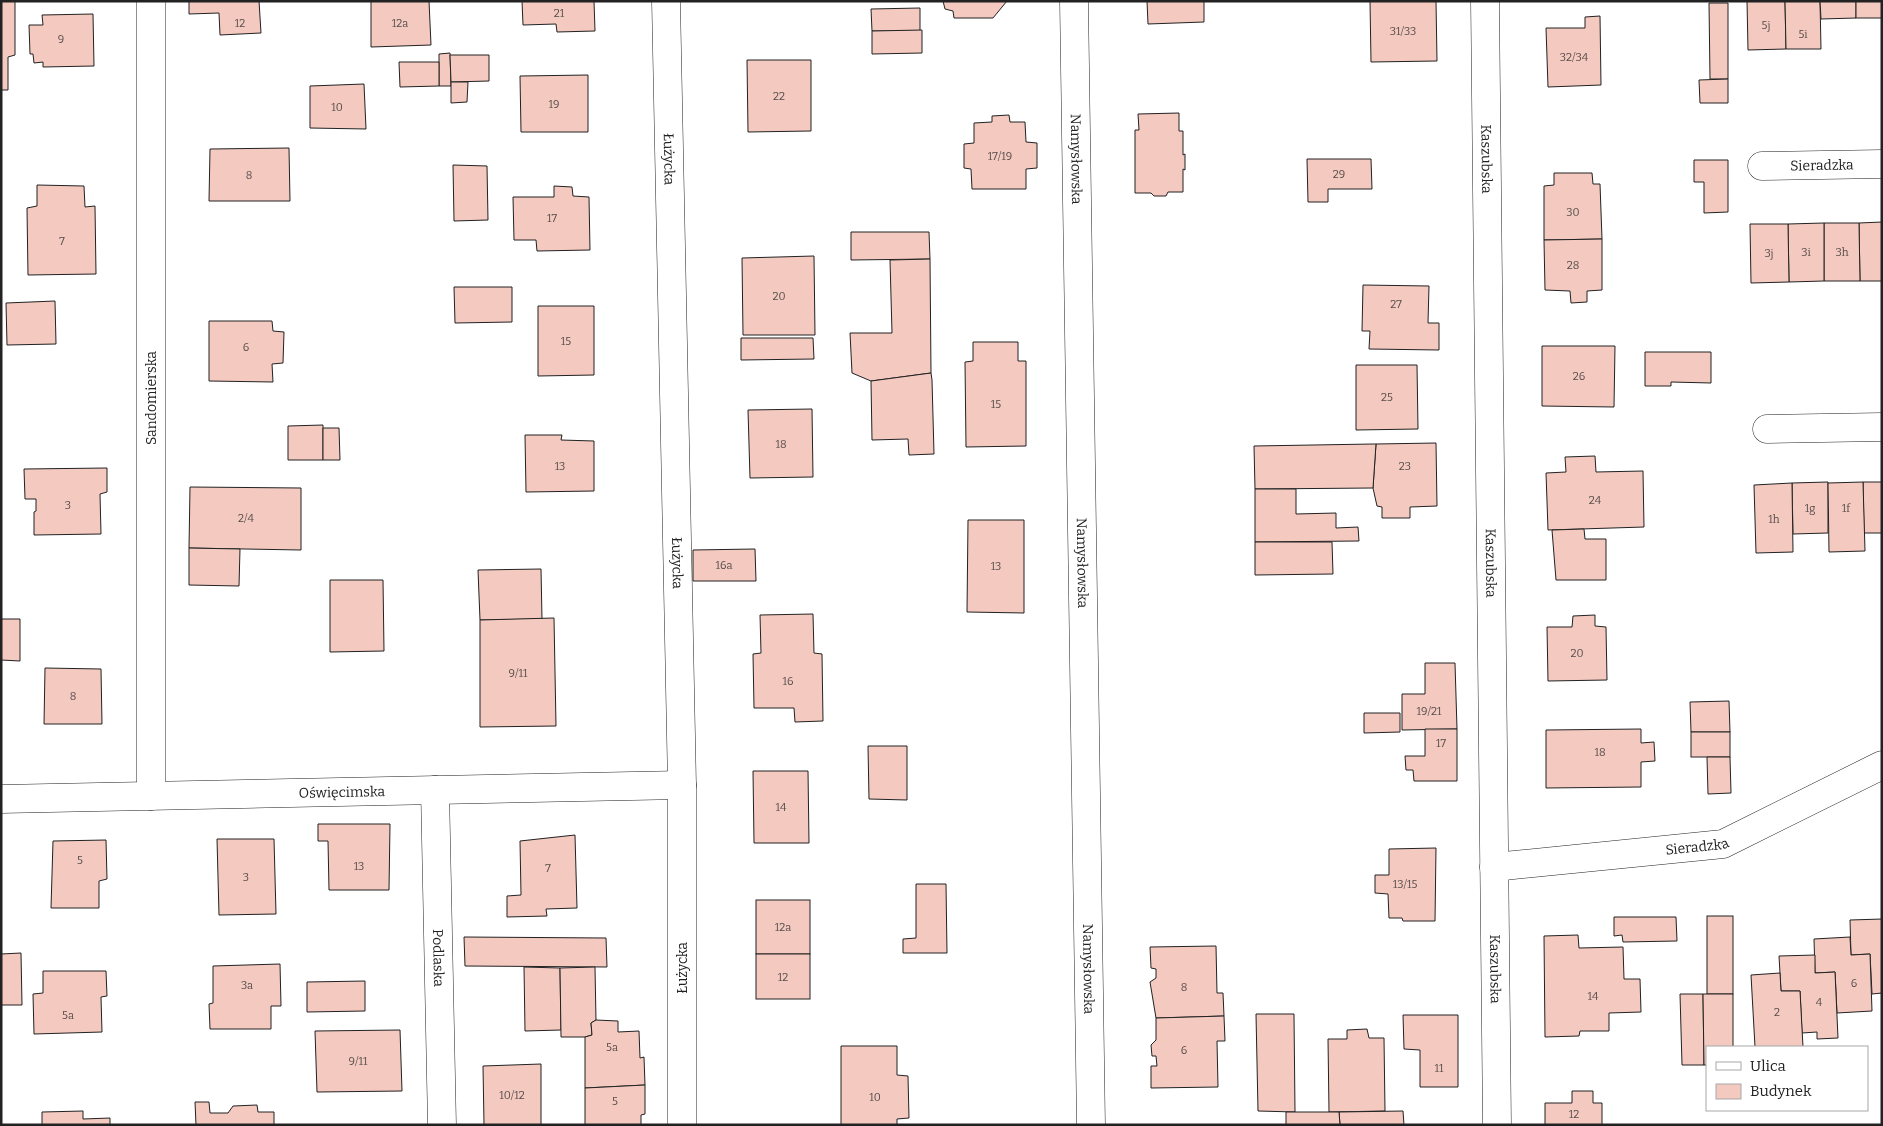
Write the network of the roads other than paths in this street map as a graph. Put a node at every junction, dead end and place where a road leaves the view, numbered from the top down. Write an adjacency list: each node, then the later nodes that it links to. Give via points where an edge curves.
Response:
1 (151, 1): 12 (street, Sandomierska)
2 (666, 1): 10 (street, Łużycka)
3 (1074, 1): 17 (street, Namysłowska)
4 (1485, 1): 14 (street, Kaszubska)
5 (1882, 164): 6 (street, Sieradzka)
6 (1762, 166)
7 (1882, 427): 8 (street)
8 (1767, 428)
9 (1882, 765): 14 (street, Sieradzka, via 1723,844)
10 (682, 785): 11 (street, Oświęcimska); 16 (street, Łużycka)
11 (435, 790): 12 (street, Oświęcimska); 15 (street, Podlaska)
12 (152, 796): 13 (street, Oświęcimska)
13 (1, 799)
14 (1494, 867): 18 (street, Kaszubska)
15 (442, 1125)
16 (682, 1125)
17 (1091, 1125)
18 (1497, 1125)

